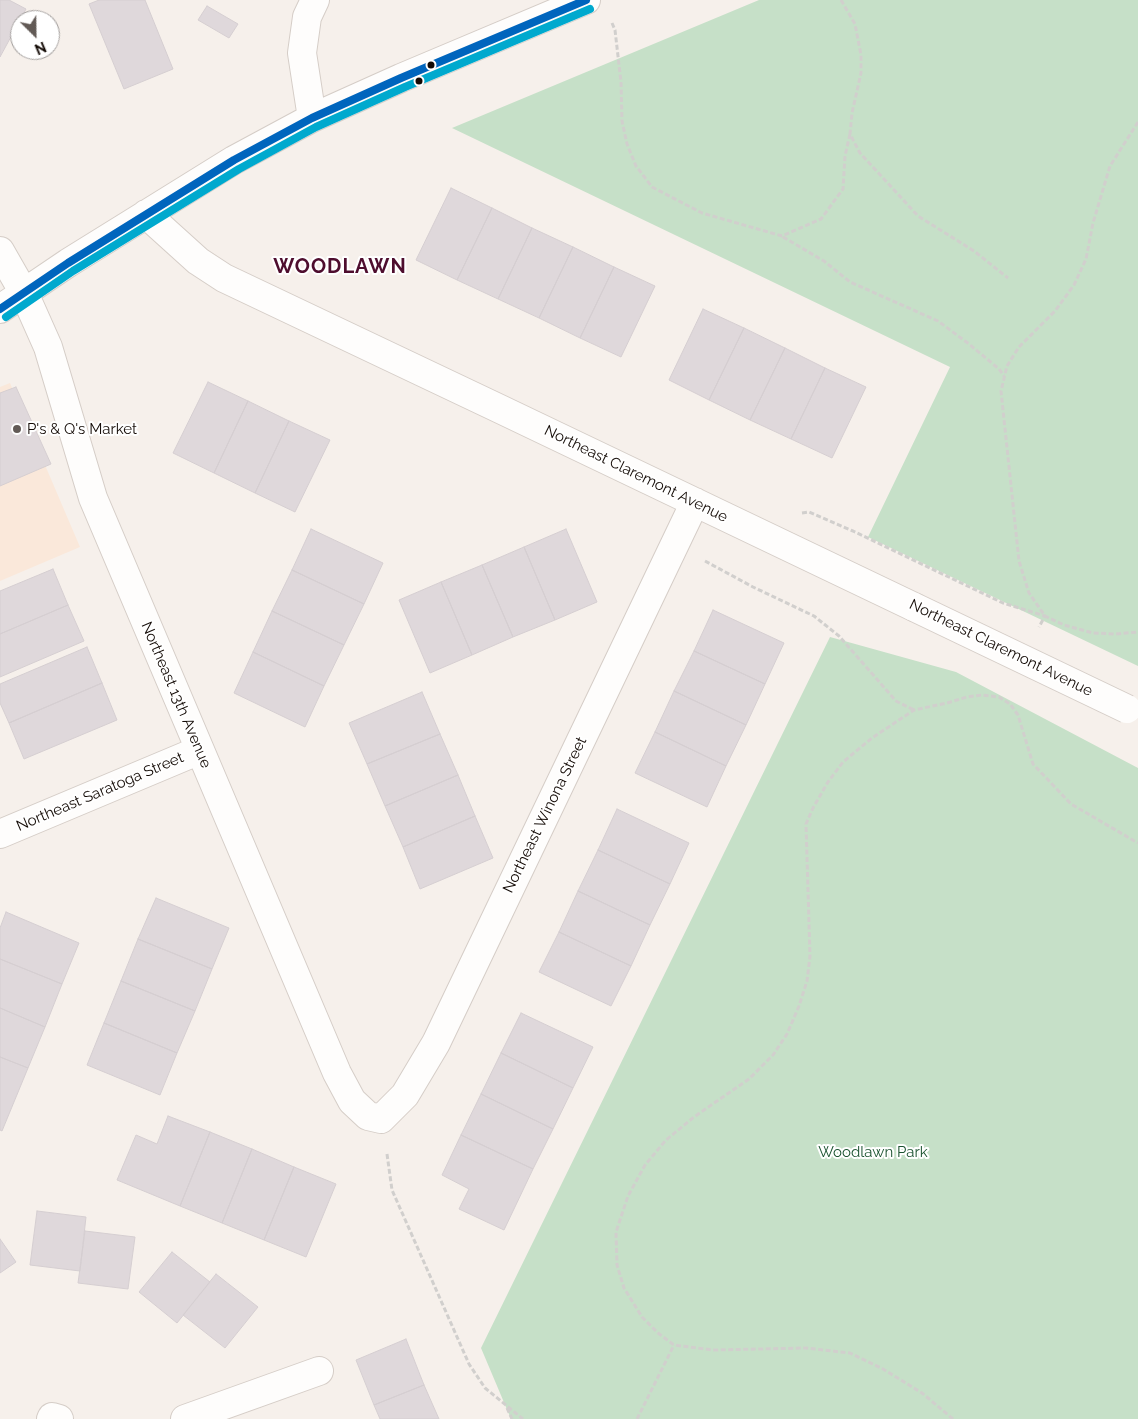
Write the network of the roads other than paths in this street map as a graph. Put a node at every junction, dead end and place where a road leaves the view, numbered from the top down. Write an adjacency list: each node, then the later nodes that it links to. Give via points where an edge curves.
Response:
1 (315, 0): 3 (street, via 307,17 302,52)
2 (586, 0): 3 (street)
3 (312, 118): 4 (street, via 234,160)
4 (146, 214): 6 (street); 8 (street, Northeast Claremont Avenue, via 198,261 224,278)
5 (0, 251): 6 (street, Northeast 13th Avenue)
6 (24, 292): 7 (street); 10 (street, Northeast 13th Avenue, via 48,346 93,498)
7 (0, 309)
8 (695, 502): 9 (street, Northeast Claremont Avenue, bridge); 12 (street, Northeast Winona Street, via 436,1043 405,1095)
9 (1132, 711)
10 (200, 750): 11 (street, Northeast Saratoga Street); 12 (street, Northeast 13th Avenue, via 337,1073 352,1101 368,1116)
11 (0, 834)
12 (382, 1119)
13 (319, 1371): 14 (street)
14 (184, 1419)

